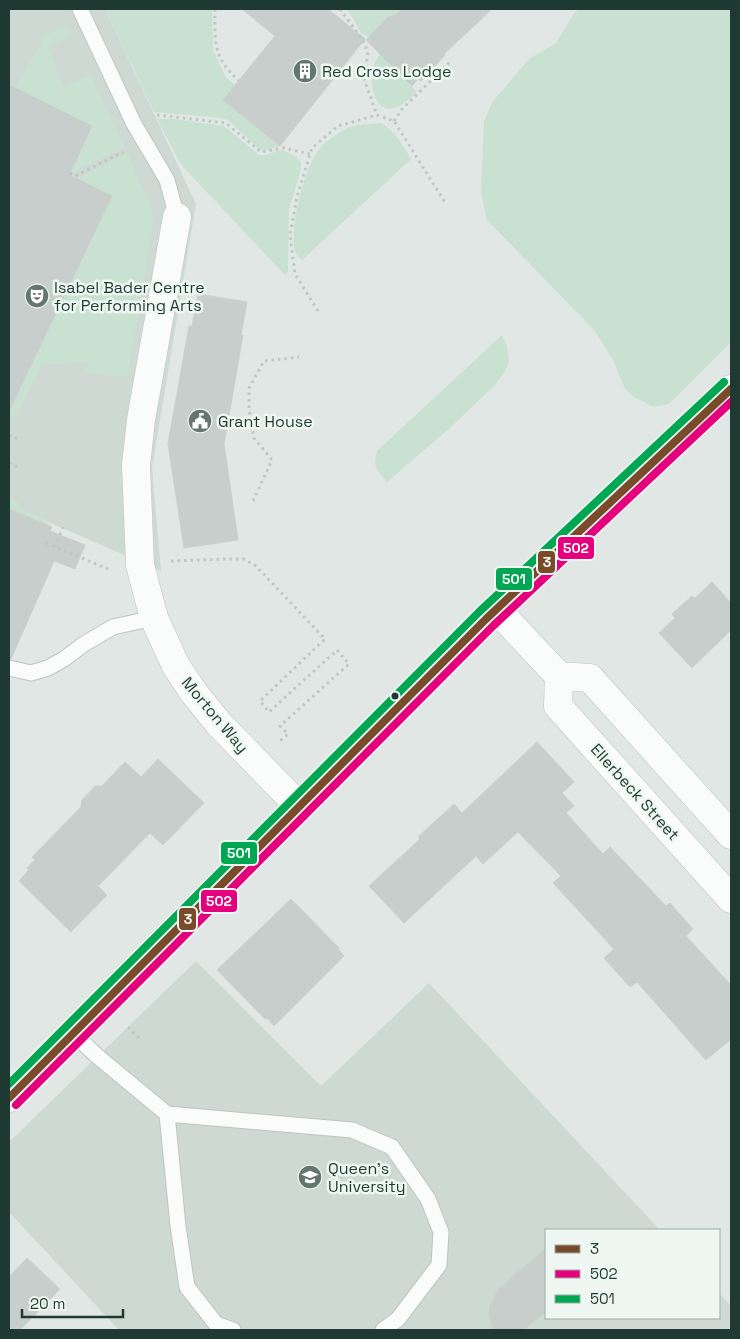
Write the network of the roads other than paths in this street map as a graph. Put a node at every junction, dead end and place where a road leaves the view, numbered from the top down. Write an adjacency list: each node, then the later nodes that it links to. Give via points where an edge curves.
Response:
1 (80, 9): 2 (lane, via 134,124 167,180)
2 (177, 217): 5 (street, Morton Way, via 137,456 140,565)
3 (731, 389): 4 (street)
4 (497, 610): 7 (street); 8 (street)
5 (154, 618): 6 (lane, via 113,627 48,668 31,673); 8 (street, Morton Way, via 176,666 194,693 220,725)
6 (9, 668)
7 (558, 676): 9 (street, via 590,678); 10 (street, Ellerbeck Street, via 558,706)
8 (299, 806): 11 (street)
9 (731, 834)
10 (731, 899)
11 (73, 1033): 12 (street); 13 (lane)
12 (9, 1098)
13 (167, 1114): 14 (lane, via 187,1287 216,1324); 15 (lane, via 352,1130 392,1147 428,1199 441,1232 439,1265 398,1319)
14 (233, 1330)
15 (383, 1330)

